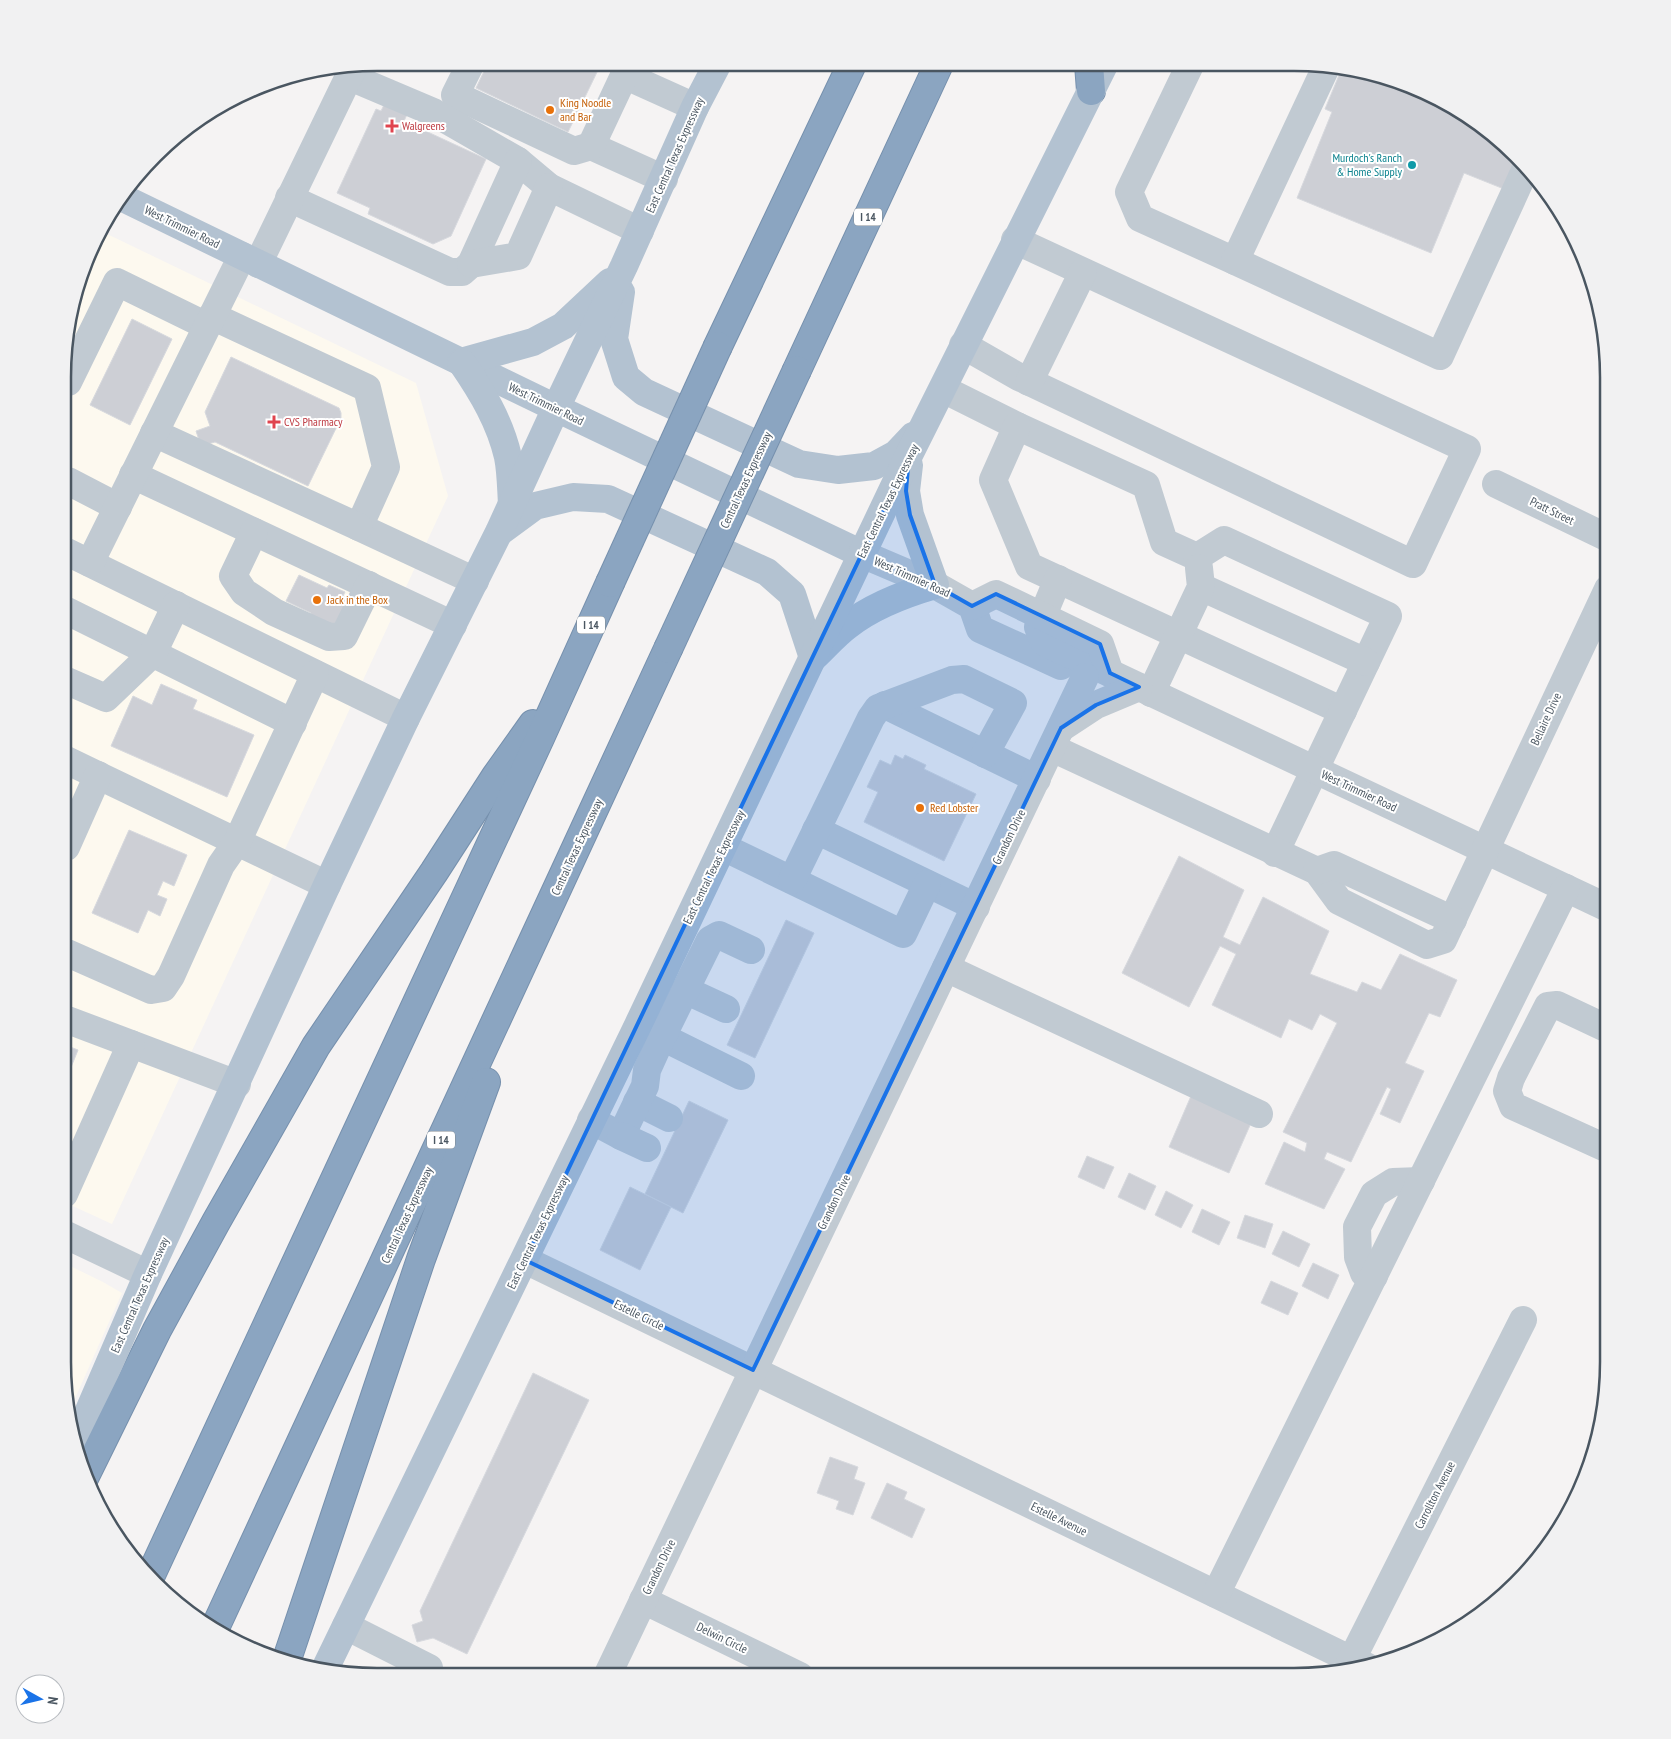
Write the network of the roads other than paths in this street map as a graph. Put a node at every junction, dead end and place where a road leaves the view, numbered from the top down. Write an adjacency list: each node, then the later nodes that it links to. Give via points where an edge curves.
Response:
1 (467, 71): 15 (street, via 455,95 574,151)
2 (624, 71): 15 (street)
3 (633, 71): 13 (street)
4 (714, 71): 13 (main road, East Central Texas Expressway)
5 (849, 71): 67 (highway, I 14, bridge, via 718,346)
6 (936, 71): 101 (highway, Central Texas Expressway / I 14, bridge)
7 (1090, 71): 12 (highway)
8 (1101, 71): 12 (main road, East Central Texas Expressway)
9 (1187, 71): 25 (street, via 1130,192 1140,218)
10 (1323, 73): 25 (street)
11 (355, 75): 14 (street); 14 (street, via 375,101); 20 (street)
12 (1091, 91): 23 (main road, East Central Texas Expressway)
13 (696, 107): 18 (main road, East Central Texas Expressway)
14 (408, 110): 16 (street)
15 (591, 146): 18 (street)
16 (518, 161): 19 (street); 26 (street)
17 (1523, 174): 25 (street, via 1440,356)
18 (664, 179): 22 (main road, East Central Texas Expressway)
19 (549, 187): 22 (street); 26 (street, via 518,256)
20 (289, 198): 24 (street); 26 (street, via 450,272 462,272)
21 (128, 200): 24 (main road, West Trimmier Road)
22 (640, 231): 27 (main road, East Central Texas Expressway)
23 (1015, 240): 28 (street); 30 (main road, East Central Texas Expressway)
24 (250, 260): 29 (street); 31 (main road, West Trimmier Road)
25 (1235, 261)
26 (471, 264)
27 (624, 266): 31 (main road, via 563,326 532,342); 35 (main road, East Central Texas Expressway); 36 (main road, via 614,338 626,377 644,392 799,464 838,470 874,466 896,454)
28 (1083, 272): 33 (street); 33 (street, via 1467,449 1413,564)
29 (209, 321): 32 (street, via 117,282); 38 (street); 45 (street, via 367,388 386,467)
30 (963, 345): 33 (street); 34 (main road, East Central Texas Expressway)
31 (461, 362): 35 (main road, West Trimmier Road); 43 (main road, via 496,420 508,458)
32 (71, 376)
33 (1029, 382)
34 (943, 389): 36 (main road, East Central Texas Expressway); 37 (street)
35 (556, 408): 43 (main road, East Central Texas Expressway); 49 (main road, West Trimmier Road)
36 (929, 417): 39 (main road, East Central Texas Expressway)
37 (1016, 426): 50 (street, via 1146,484 1164,542); 52 (street, via 993,480 1028,566)
38 (154, 433): 40 (street); 45 (street)
39 (909, 455): 49 (main road, East Central Texas Expressway); 55 (main road, via 906,491 910,515)
40 (133, 475): 44 (street); 46 (street)
41 (71, 484): 44 (street)
42 (1496, 484): 48 (street, Pratt Street)
43 (512, 505): 47 (main road, East Central Texas Expressway)
44 (118, 507): 51 (street)
45 (359, 527): 53 (street)
46 (254, 532): 54 (street); 54 (street, via 233,576 244,592 274,612 329,637 344,636)
47 (500, 532): 53 (main road, East Central Texas Expressway); 65 (main road, via 535,506 573,497 608,499 767,572 792,594)
48 (1600, 534)
49 (862, 554): 55 (street, West Trimmier Road); 65 (main road, East Central Texas Expressway)
50 (1197, 556): 56 (street); 66 (street, via 1224,540 1388,616)
51 (78, 558): 57 (street)
52 (1058, 579): 61 (street); 63 (street)
53 (474, 581): 62 (main road, East Central Texas Expressway)
54 (369, 585): 62 (street)
55 (935, 585): 58 (street, West Trimmier Road); 65 (main road, via 910,592 868,612 847,626)
56 (1201, 587): 63 (street); 66 (street)
57 (176, 605): 64 (street); 68 (street)
58 (972, 606): 61 (street, via 996,594); 69 (street, West Trimmier Road, via 980,630)
59 (1600, 606): 86 (street, Bellaire Drive)
60 (71, 613): 64 (street)
61 (1042, 616): 69 (street, via 1100,644)
62 (452, 625): 74 (main road, East Central Texas Expressway)
63 (1178, 636): 71 (street); 73 (street)
64 (153, 653): 70 (street, via 106,698); 75 (street)
65 (813, 658): 85 (main road, East Central Texas Expressway)
66 (1366, 662): 73 (street)
67 (572, 667): 125 (highway, via 316,1046 157,1330); 126 (highway, I 14)
68 (315, 674): 74 (street); 75 (street)
69 (1098, 675): 71 (street, West Trimmier Road); 76 (street, Grandon Drive)
70 (71, 683)
71 (1145, 690): 76 (street, via 1096,705); 79 (street, West Trimmier Road)
72 (885, 705): 77 (street); 77 (street, via 952,680 964,679 1013,703); 82 (street, via 870,718)
73 (1343, 712): 79 (street)
74 (406, 718): 90 (main road, East Central Texas Expressway)
75 (293, 722): 84 (street)
76 (1057, 738): 81 (street, Grandon Drive); 87 (street)
77 (985, 754): 81 (street)
78 (71, 762): 80 (street)
79 (1315, 770): 86 (street, West Trimmier Road); 87 (street)
80 (98, 775): 83 (street); 84 (street)
81 (1037, 779): 93 (street, Grandon Drive)
82 (816, 830): 88 (street); 89 (street)
83 (71, 836)
84 (237, 842): 90 (street); 97 (street, via 221,865 163,988 151,990)
85 (723, 848): 88 (street); 94 (main road, East Central Texas Expressway)
86 (1484, 849): 87 (street, Bellaire Drive, via 1443,940 1428,945 1339,902 1317,871); 91 (street, West Trimmier Road)
87 (1275, 853)
88 (792, 880): 89 (street, via 903,934)
89 (927, 884): 93 (street)
90 (327, 885): 108 (main road, East Central Texas Expressway)
91 (1566, 888): 92 (street, West Trimmier Road); 117 (street)
92 (1600, 904)
93 (976, 907): 98 (street, Grandon Drive)
94 (684, 928): 95 (street); 103 (main road, East Central Texas Expressway)
95 (710, 940): 96 (street, via 720,935); 99 (street)
96 (751, 950)
97 (71, 955)
98 (946, 968): 110 (street); 123 (street, Grandon Drive)
99 (685, 990): 100 (street); 105 (street)
100 (726, 1008)
101 (500, 1013): 129 (highway, Central Texas Expressway / I 14); 131 (highway, via 497,1052 421,1259)
102 (71, 1021): 106 (street)
103 (638, 1025): 105 (street); 112 (main road, East Central Texas Expressway)
104 (1600, 1025): 114 (street, via 1556,1005 1548,1006 1507,1091 1513,1106)
105 (662, 1037): 107 (street); 109 (street)
106 (131, 1044): 108 (street); 116 (street)
107 (741, 1076)
108 (237, 1084): 120 (main road, East Central Texas Expressway)
109 (637, 1102): 111 (street); 113 (street)
110 (1259, 1114)
111 (669, 1118)
112 (591, 1120): 113 (street); 119 (main road, East Central Texas Expressway)
113 (621, 1136): 115 (street)
114 (1600, 1146)
115 (647, 1148)
116 (71, 1162)
117 (1421, 1181): 121 (street); 121 (street, via 1393,1182 1374,1194 1358,1227 1358,1257 1364,1273)
118 (71, 1237): 120 (street)
119 (525, 1260): 123 (street, Estelle Circle); 130 (main road, East Central Texas Expressway)
120 (148, 1274): 124 (main road, East Central Texas Expressway)
121 (1374, 1276): 127 (street)
122 (1523, 1320): 132 (street, Carrollton Avenue)
123 (753, 1370): 127 (street, Estelle Avenue); 128 (street, Grandon Drive)
124 (80, 1432)
125 (90, 1466)
126 (153, 1570)
127 (1216, 1594): 133 (street, Estelle Avenue)
128 (643, 1600): 136 (street, Grandon Drive); 137 (street, Delwin Circle)
129 (217, 1623)
130 (346, 1626): 134 (main road, East Central Texas Expressway); 135 (street)
131 (289, 1655)
132 (1357, 1661)
133 (1350, 1663)
134 (327, 1664)
135 (429, 1668)
136 (611, 1668)
137 (783, 1668)

